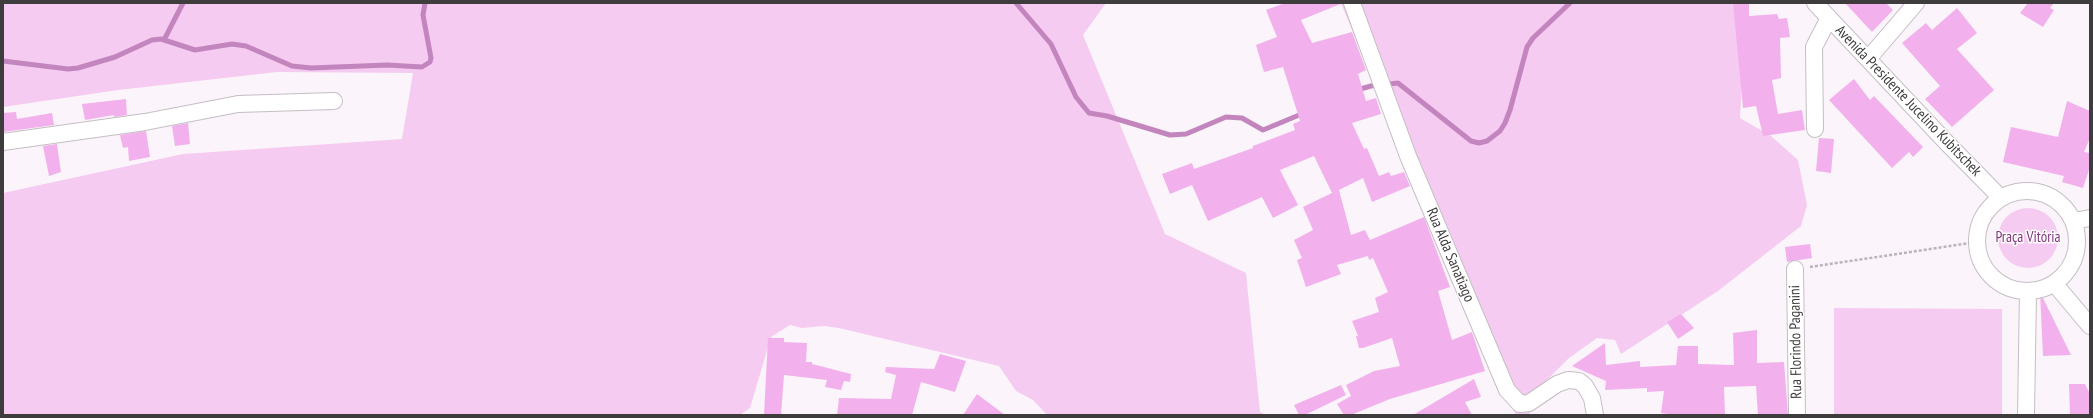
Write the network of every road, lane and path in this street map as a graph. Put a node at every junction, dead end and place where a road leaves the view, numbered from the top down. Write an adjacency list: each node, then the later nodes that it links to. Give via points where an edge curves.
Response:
1 (1352, 3): 17 (street, Rua Alda Sanatiago, via 1408,156 1507,390 1520,404 1529,403 1556,384 1568,380 1579,381 1592,398)
2 (1815, 3): 4 (street, Avenida Presidente Jucelino Kubitschek)
3 (1916, 3): 5 (street)
4 (1829, 18): 5 (street, Avenida Presidente Jucelino Kubitschek); 7 (street, via 1814,47)
5 (1868, 59): 9 (street, Avenida Presidente Jucelino Kubitschek)
6 (334, 101): 8 (street, via 238,104 145,122)
7 (1815, 129)
8 (3, 142)
9 (2001, 198): 11 (street, via 2017,191 2034,191 2050,196 2060,203); 12 (street, via 1988,209 1982,219)
10 (2090, 218): 11 (street)
11 (2074, 221): 14 (street, via 2078,236 2077,252 2071,267)
12 (1977, 242): 13 (path); 15 (street, via 1980,257 1987,271 1998,282 2012,289)
13 (1795, 269): 18 (street, Rua Florindo Paganini)
14 (2054, 284): 15 (street); 16 (street)
15 (2028, 291): 19 (street)
16 (2090, 326)
17 (1595, 415)
18 (1796, 415)
19 (2026, 415)

